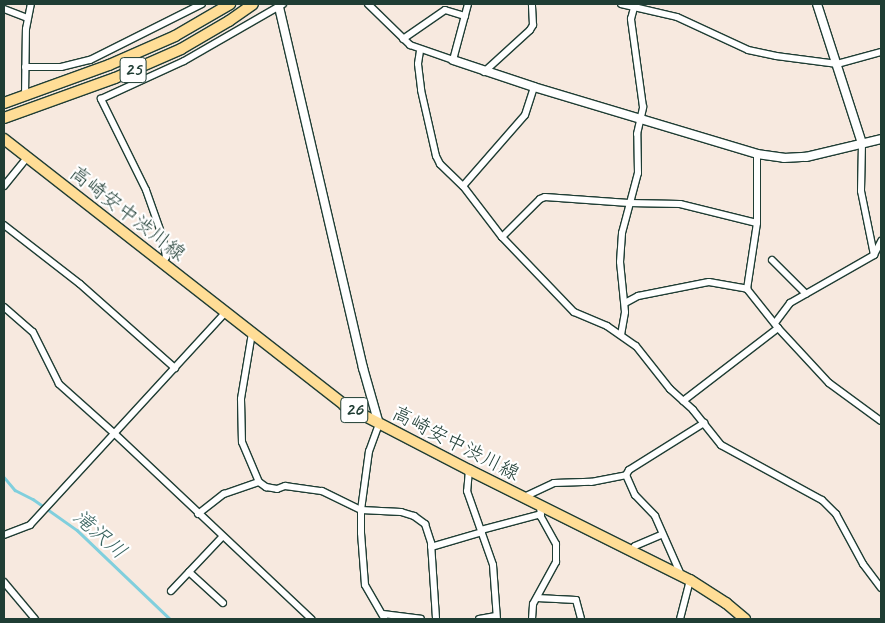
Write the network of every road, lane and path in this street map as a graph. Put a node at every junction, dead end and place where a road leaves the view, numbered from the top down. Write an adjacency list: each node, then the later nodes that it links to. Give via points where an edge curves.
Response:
1 (31, 4): 14 (street)
2 (202, 4): 20 (street, via 90,60 61,67)
3 (230, 4): 23 (main road, 25, via 175,36 110,65)
4 (253, 4): 25 (main road, 25, via 181,49 115,78)
5 (368, 4): 15 (street)
6 (468, 4): 13 (street)
7 (532, 4): 21 (street, via 533,26)
8 (621, 4): 11 (street)
9 (817, 4): 19 (street)
10 (281, 5): 41 (street, via 184,61 101,99 146,190 163,238 166,257); 54 (street, via 363,368)
11 (634, 6): 19 (street, via 677,17 748,50); 26 (street, via 631,19 643,107)
12 (4, 9): 14 (street)
13 (465, 16): 15 (street, via 445,10); 18 (street)
14 (27, 18): 20 (street)
15 (403, 39): 16 (street)
16 (420, 50): 18 (street); 33 (street, via 421,90 436,156)
17 (881, 52): 19 (street)
18 (453, 60): 21 (street)
19 (837, 64): 29 (street)
20 (25, 67): 23 (street)
21 (484, 72): 22 (street)
22 (534, 87): 26 (street); 33 (street, via 525,115)
23 (24, 97): 24 (main road, 25)
24 (4, 103)
25 (4, 118)
26 (638, 119): 30 (street); 34 (street, via 638,173)
27 (881, 139): 29 (street)
28 (4, 140): 31 (main road, 高崎安中渋川線 / 26)
29 (862, 143): 30 (street, via 829,153 795,158); 39 (street, via 860,191)
30 (758, 154): 35 (street)
31 (27, 158): 32 (street); 41 (main road, 高崎安中渋川線 / 26)
32 (4, 186)
33 (463, 186): 37 (street)
34 (629, 204): 35 (street, via 680,204); 37 (street, via 545,197); 44 (street, via 620,262)
35 (758, 223): 42 (street)
36 (4, 225): 50 (street, via 80,284)
37 (502, 237): 49 (street, via 574,312)
38 (881, 240): 39 (street)
39 (874, 255): 43 (street)
40 (772, 260): 43 (street)
41 (163, 262): 46 (main road, 高崎安中渋川線 / 26)
42 (747, 289): 44 (street, via 709,282 638,296); 47 (street)
43 (806, 294): 47 (street, via 790,303)
44 (625, 303): 49 (street)
45 (4, 307): 55 (street, via 34,332 59,384)
46 (226, 312): 48 (main road, 高崎安中渋川線 / 26); 50 (street)
47 (776, 325): 51 (street); 52 (street, via 829,383)
48 (252, 333): 54 (main road, 高崎安中渋川線 / 26, via 344,405); 58 (street, via 241,399 242,442)
49 (621, 335): 51 (street, via 636,346)
50 (175, 368): 55 (street)
51 (683, 401): 53 (street)
52 (880, 417)
53 (704, 423): 57 (street); 72 (street, via 721,445 732,453 822,500 836,514 863,564)
54 (379, 424): 56 (main road, 高崎安中渋川線 / 26); 60 (street, via 369,451)
55 (115, 434): 62 (street); 65 (street, via 30,525)
56 (469, 470): 59 (main road, 高崎安中渋川線 / 26); 63 (street, via 467,491)
57 (626, 475): 59 (street, via 591,482 554,483); 64 (street, via 635,495 655,516)
58 (259, 482): 60 (street, via 271,488 286,486 322,491); 62 (street, via 224,494)
59 (524, 497): 61 (main road, 高崎安中渋川線 / 26)
60 (361, 510): 67 (street, via 401,512 414,516 425,524); 76 (street, via 365,585)
61 (540, 510): 63 (street); 68 (main road, 高崎安中渋川線 / 26); 74 (street, via 556,544 556,562)
62 (198, 514): 66 (street)
63 (481, 531): 67 (street); 77 (street, via 493,565)
64 (663, 534): 68 (street, via 635,546); 70 (street)
65 (4, 535)
66 (222, 537): 69 (street); 79 (street)
67 (431, 547): 81 (street)
68 (631, 551): 70 (main road, 高崎安中渋川線 / 26)
69 (189, 572): 73 (street); 75 (street)
70 (686, 578): 85 (street); 86 (main road, 高崎安中渋川線 / 26, via 726,603)
71 (4, 582): 78 (street)
72 (881, 588)
73 (171, 591)
74 (537, 598): 83 (street, via 533,604); 84 (street, via 576,600)
75 (223, 603)
76 (384, 617): 80 (street)
77 (497, 618): 82 (street)
78 (36, 619)
79 (311, 619)
80 (421, 619)
81 (436, 619)
82 (479, 619)
83 (532, 619)
84 (582, 619)
85 (680, 619)
86 (743, 619)

